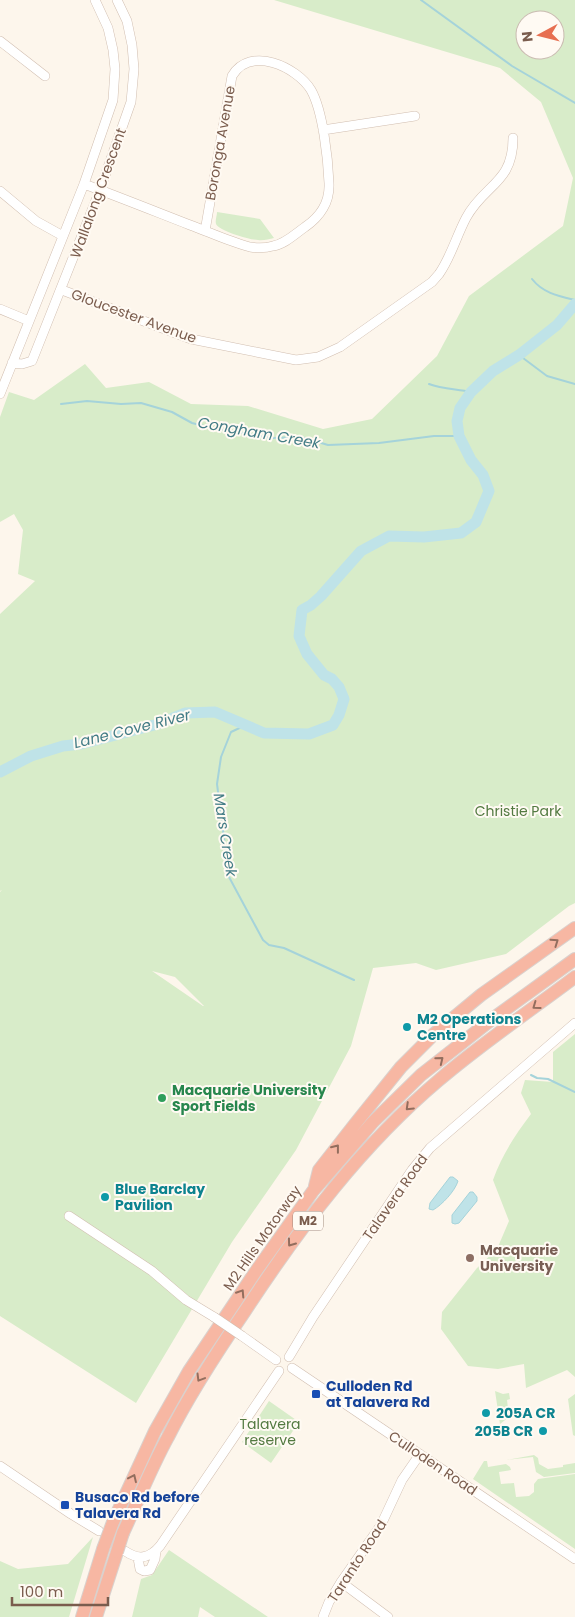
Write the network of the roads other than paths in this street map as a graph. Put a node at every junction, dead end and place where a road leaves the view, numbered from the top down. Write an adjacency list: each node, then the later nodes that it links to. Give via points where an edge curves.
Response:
1 (95, 0): 8 (street, Wallalong Crescent, via 112,42 115,84 113,100)
2 (117, 0): 10 (street, Wallalong Crescent, via 128,21 133,85 131,102)
3 (0, 42): 4 (street)
4 (45, 76)
5 (414, 116): 6 (street)
6 (322, 130): 11 (street, Boronga Avenue, via 329,177 328,194 313,222 279,245 267,247 251,247); 11 (street, Boronga Avenue, via 312,93 302,78 277,64 258,61 236,69 232,76)
7 (513, 138): 13 (street, Gloucester Avenue, via 511,162 504,175 472,209 440,274 340,347 318,357 296,360 191,339)
8 (84, 184): 10 (street, Boronga Avenue); 12 (street, Wallalong Crescent)
9 (0, 190): 12 (street, via 36,221)
10 (100, 190): 11 (street, Boronga Avenue); 13 (street, Wallalong Crescent)
11 (205, 231)
12 (63, 236): 15 (street, Wallalong Crescent)
13 (62, 290): 16 (street, Wallalong Crescent, via 32,361)
14 (0, 309): 15 (street)
15 (29, 321): 16 (street, Wallalong Crescent)
16 (12, 363): 17 (street, Wallalong Crescent)
17 (0, 394)
18 (575, 928): 22 (highway, M2, one-way to 18, via 319,1170 386,1084 428,1040 481,995)
19 (575, 959): 22 (highway, M2 Hills Motorway / M2, one-way to 19, via 373,1122 421,1075)
20 (575, 977): 31 (highway, M2 Hills Motorway / M2, one-way to 31, bridge, via 440,1079 390,1125 306,1224 200,1378 167,1437 123,1533)
21 (575, 1023): 24 (street, Talavera Road, via 430,1148 412,1170)
22 (313, 1191): 36 (highway, M2 Hills Motorway / M2, one-way to 22, bridge, via 113,1522 155,1432 189,1371)
23 (69, 1216): 25 (street, bridge, via 152,1270 186,1300)
24 (289, 1357): 25 (street, via 284,1355); 26 (street)
25 (276, 1360): 27 (street)
26 (292, 1368): 27 (street, via 287,1372); 28 (street, Culloden Road)
27 (279, 1371): 32 (street)
28 (420, 1454): 34 (street, Culloden Road); 35 (street, Taranto Road, via 402,1480 381,1525)
29 (0, 1466): 30 (street)
30 (99, 1531)
31 (121, 1551): 33 (street); 37 (highway, M2 Hills Motorway / M2)
32 (156, 1551): 33 (street); 33 (street, via 150,1570 140,1569)
33 (138, 1558)
34 (575, 1558)
35 (341, 1582): 38 (street, Taranto Road); 39 (street)
36 (82, 1617)
37 (96, 1617)
38 (323, 1617)
39 (388, 1617)

